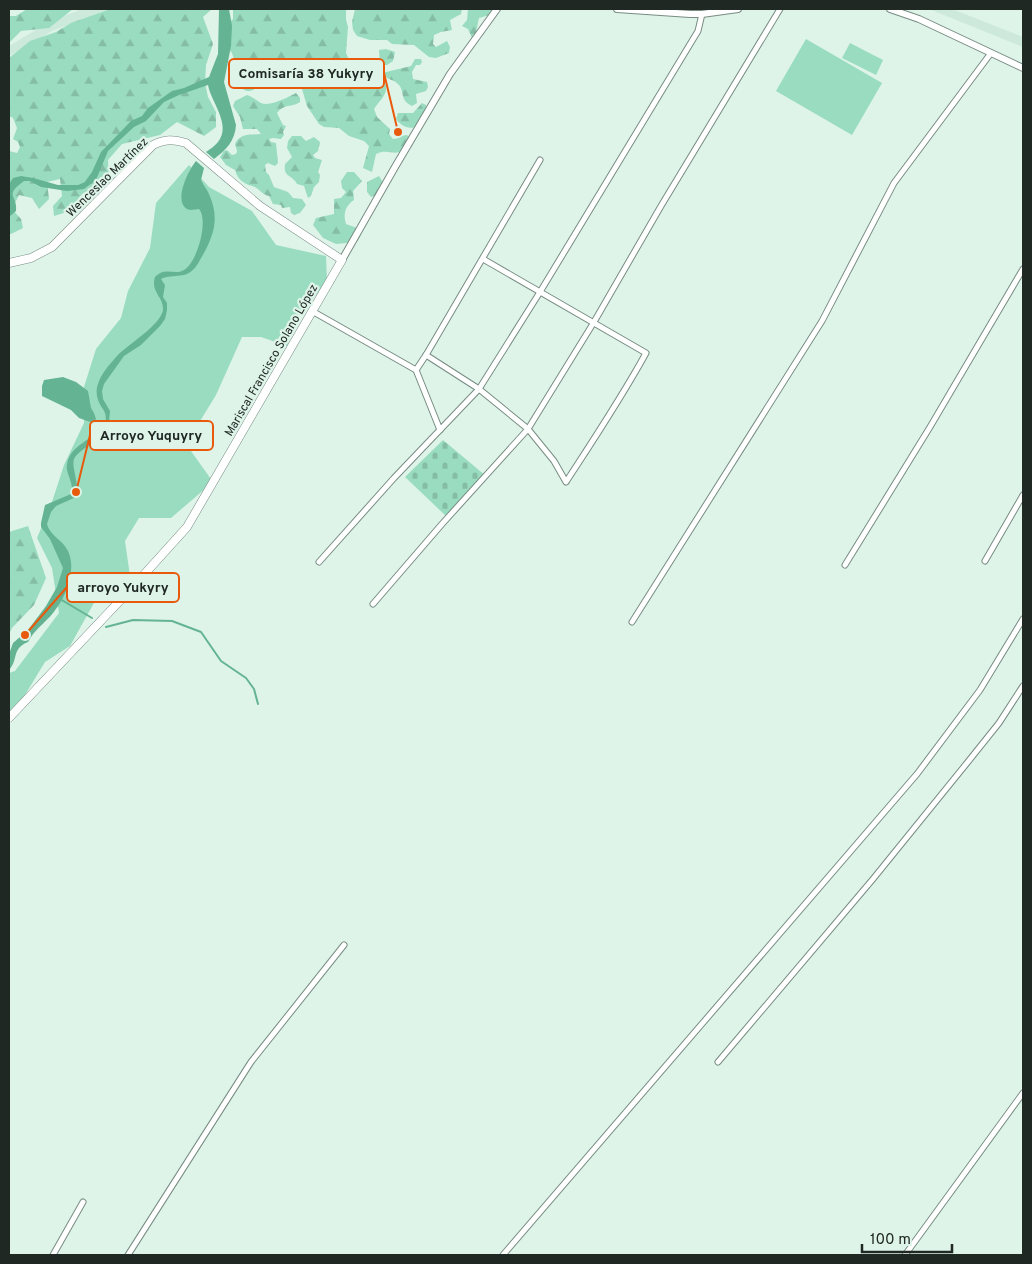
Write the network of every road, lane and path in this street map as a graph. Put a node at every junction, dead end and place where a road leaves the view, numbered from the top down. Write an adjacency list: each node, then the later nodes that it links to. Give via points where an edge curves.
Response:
1 (497, 9): 11 (street, Mariscal Francisco Solano López, via 446,81)
2 (617, 9): 6 (street)
3 (738, 9): 6 (street)
4 (780, 9): 16 (street)
5 (890, 9): 7 (street)
6 (702, 14): 14 (street, via 698,30)
7 (991, 53): 8 (street); 28 (street, via 894,183 822,321)
8 (1023, 68)
9 (540, 160): 10 (street)
10 (483, 259): 14 (street); 17 (street)
11 (342, 260): 12 (main road, Wenceslao Martínez, via 260,206 186,143 163,140 153,145 52,246 31,258); 15 (main road, Mariscal Francisco Solano López)
12 (9, 264)
13 (1023, 269): 25 (street)
14 (540, 292): 16 (street); 19 (street)
15 (312, 312): 18 (street); 30 (main road, Mariscal Francisco Solano López, via 188,527)
16 (594, 322): 20 (street); 20 (street, via 646,353 566,482)
17 (426, 356): 18 (street); 19 (street)
18 (416, 370): 21 (street)
19 (479, 389): 20 (street); 21 (street)
20 (528, 429): 26 (street)
21 (440, 430): 24 (street)
22 (1023, 495): 23 (street)
23 (985, 561)
24 (319, 562)
25 (845, 565)
26 (373, 604)
27 (1023, 619): 37 (street, via 980,690 917,774)
28 (632, 622)
29 (1023, 686): 32 (street, via 967,763)
30 (9, 718)
31 (344, 945): 36 (street, via 251,1062)
32 (718, 1062)
33 (1023, 1093): 38 (street)
34 (83, 1202): 35 (street)
35 (53, 1255)
36 (128, 1255)
37 (503, 1255)
38 (905, 1255)

